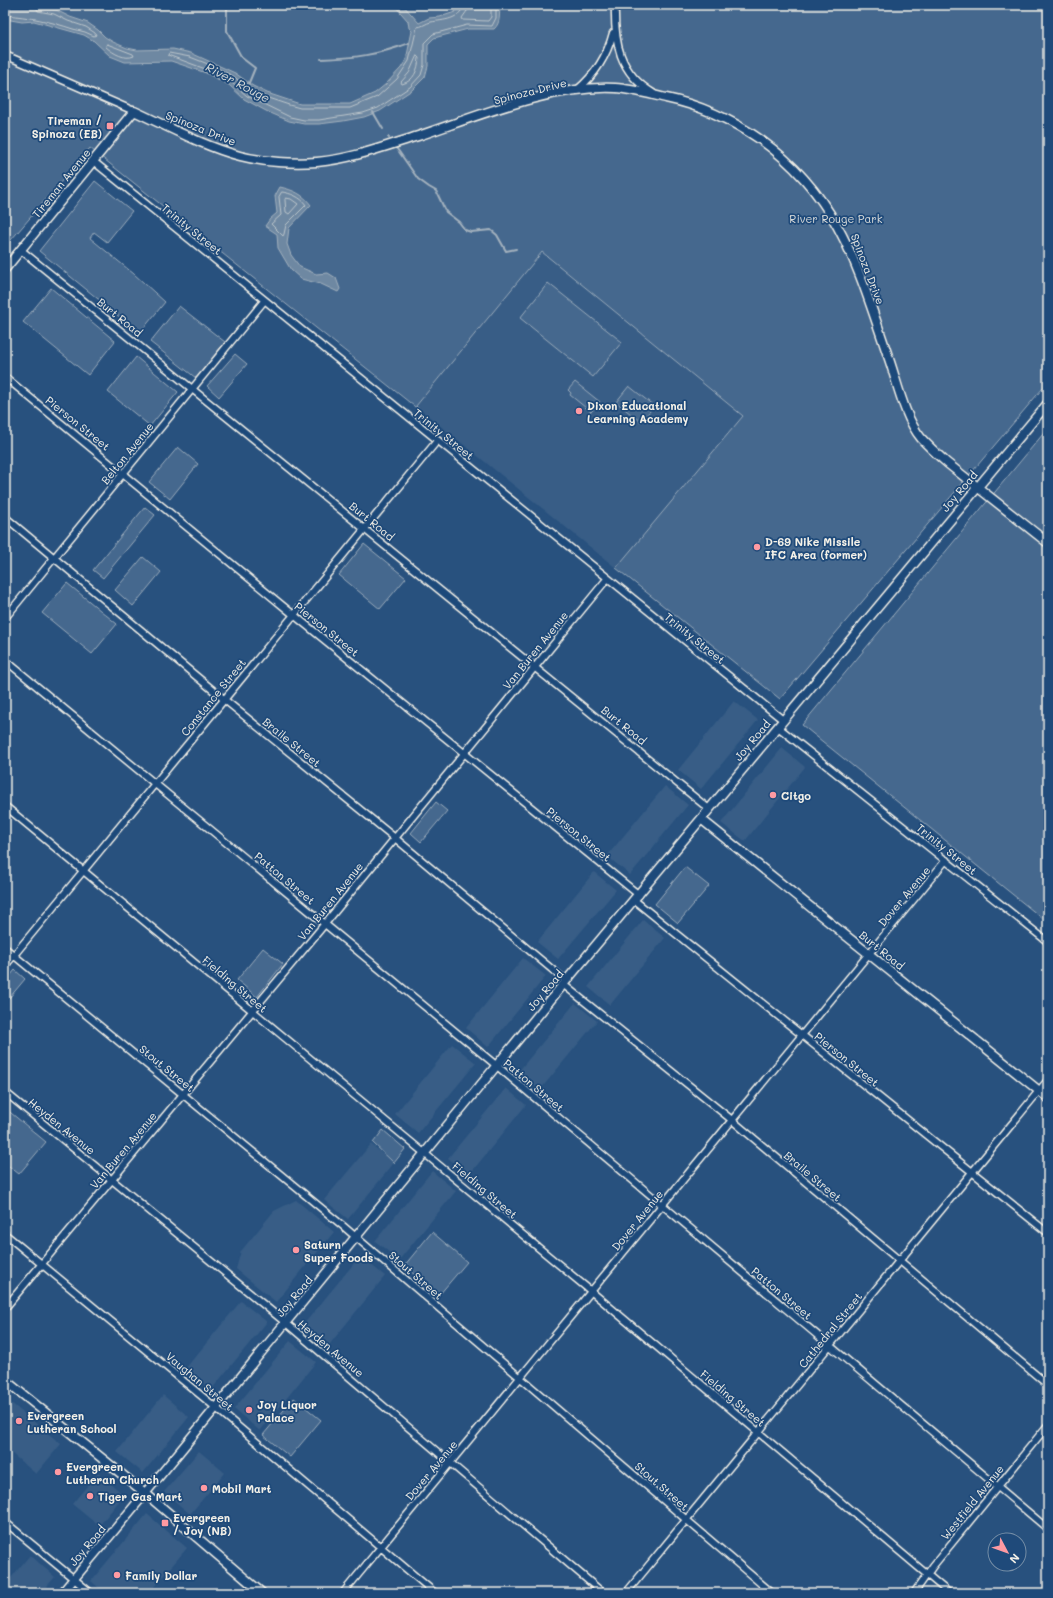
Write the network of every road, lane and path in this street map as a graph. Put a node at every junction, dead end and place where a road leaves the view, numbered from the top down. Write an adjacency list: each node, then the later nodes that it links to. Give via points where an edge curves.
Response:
1 (615, 5): 2 (street)
2 (614, 27): 4 (street, via 609,47 600,64 588,80); 5 (street, via 618,49 626,66 640,83)
3 (5, 55): 6 (street, Spinoza Drive)
4 (575, 91): 5 (street, Spinoza Drive, via 614,88); 6 (street, Spinoza Drive, via 551,94 518,103 401,141 343,158 317,162 284,162 241,156 204,143)
5 (658, 96): 16 (street, Spinoza Drive, via 701,108 745,130 780,156 812,188 834,220 851,253 914,428 933,450)
6 (134, 111): 7 (street, Tireman Avenue)
7 (93, 161): 8 (street, Tireman Avenue); 10 (street, Trinity Street)
8 (21, 250): 9 (street, Tireman Avenue); 12 (street, Burt Road)
9 (5, 269)
10 (264, 301): 12 (street, Belton Avenue); 14 (street, Trinity Street)
11 (5, 377): 15 (street, Pierson Street)
12 (192, 389): 15 (street, Belton Avenue); 18 (street, Burt Road)
13 (1048, 403): 16 (street, Joy Road)
14 (437, 441): 18 (street, Constance Street); 21 (street, Trinity Street)
15 (123, 473): 20 (street, Belton Avenue); 22 (street, Pierson Street)
16 (977, 486): 19 (street, Spinoza Drive); 27 (street, Joy Road)
17 (5, 517): 20 (street, Braile Street)
18 (365, 529): 22 (street, Constance Street); 25 (street, Burt Road)
19 (1048, 542)
20 (55, 558): 23 (street, Belton Avenue); 26 (street, Braile Street)
21 (607, 579): 25 (street, Van Buren Avenue); 27 (street, Trinity Street)
22 (294, 615): 26 (street, Constance Street); 28 (street, Pierson Street)
23 (5, 618)
24 (5, 660): 29 (street, Patton Street)
25 (534, 667): 28 (street, Van Buren Avenue); 31 (street, Burt Road)
26 (224, 700): 29 (street, Constance Street); 33 (street, Braile Street)
27 (780, 723): 31 (street, Joy Road); 34 (street, Trinity Street)
28 (464, 753): 33 (street, Van Buren Avenue); 36 (street, Pierson Street)
29 (156, 784): 35 (street, Constance Street); 37 (street, Patton Street)
30 (5, 806): 35 (street, Fielding Street)
31 (709, 809): 32 (street, Joy Road)
32 (701, 819): 36 (street, Joy Road); 40 (street, Burt Road)
33 (395, 838): 37 (street, Van Buren Avenue); 43 (street, Braile Street)
34 (946, 860): 38 (street, Trinity Street); 40 (street, Dover Avenue)
35 (84, 871): 41 (street, Constance Street); 44 (street, Fielding Street)
36 (637, 898): 43 (street, Joy Road); 45 (street, Pierson Street)
37 (324, 924): 44 (street, Van Buren Avenue); 46 (street, Patton Street)
38 (1048, 942)
39 (5, 948): 41 (street, Stout Street)
40 (869, 954): 45 (street, Dover Avenue); 48 (street, Burt Road)
41 (14, 955): 42 (street, Constance Street); 50 (street, Stout Street)
42 (5, 966)
43 (565, 983): 46 (street, Joy Road); 52 (street, Braile Street)
44 (252, 1011): 50 (street, Van Buren Avenue); 53 (street, Fielding Street)
45 (803, 1035): 52 (street, Dover Avenue); 54 (street, Pierson Street)
46 (497, 1066): 53 (street, Joy Road); 56 (street, Patton Street)
47 (1048, 1080): 48 (street, Cathedral Street)
48 (1040, 1091): 51 (street, Burt Road); 54 (street, Cathedral Street)
49 (5, 1092): 55 (street, Heyden Avenue)
50 (183, 1094): 55 (street, Van Buren Avenue); 59 (street, Stout Street)
51 (1048, 1098)
52 (732, 1121): 56 (street, Dover Avenue); 60 (street, Braile Street)
53 (425, 1153): 59 (street, Joy Road); 62 (street, Fielding Street)
54 (973, 1172): 57 (street, Pierson Street); 60 (street, Cathedral Street)
55 (112, 1180): 61 (street, Van Buren Avenue); 64 (street, Heyden Avenue)
56 (662, 1205): 62 (street, Dover Avenue); 65 (street, Patton Street)
57 (1048, 1232)
58 (5, 1234): 61 (street, Vaughan Street)
59 (356, 1237): 64 (street, Joy Road); 66 (street, Stout Street)
60 (900, 1261): 65 (street, Cathedral Street); 68 (street, Braile Street)
61 (42, 1264): 63 (street, Van Buren Avenue); 69 (street, Vaughan Street)
62 (591, 1292): 66 (street, Dover Avenue); 71 (street, Fielding Street)
63 (5, 1308)
64 (286, 1323): 69 (street, Joy Road); 72 (street, Heyden Avenue)
65 (830, 1346): 71 (street, Cathedral Street); 73 (street, Patton Street)
66 (521, 1378): 72 (street, Dover Avenue); 75 (street, Stout Street)
67 (5, 1380): 74 (street)
68 (1048, 1385)
69 (215, 1407): 74 (street, Joy Road); 78 (street, Vaughan Street)
70 (1048, 1425): 73 (street, Westfield Avenue)
71 (758, 1433): 75 (street, Cathedral Street); 79 (street, Fielding Street)
72 (450, 1463): 78 (street, Dover Avenue); 86 (street, Heyden Avenue)
73 (998, 1487): 77 (street, Patton Street); 79 (street, Westfield Avenue)
74 (145, 1493): 80 (street, Joy Road); 83 (street)
75 (687, 1520): 87 (street, Cathedral Street); 88 (street, Stout Street)
76 (5, 1522): 80 (street)
77 (1048, 1529)
78 (381, 1547): 84 (street, Dover Avenue); 85 (street, Vaughan Street)
79 (927, 1575): 89 (street, Westfield Avenue); 90 (street, Fielding Street)
80 (74, 1579): 81 (street, Joy Road); 82 (street)
81 (62, 1593)
82 (91, 1593)
83 (262, 1593)
84 (343, 1593)
85 (435, 1593)
86 (603, 1593)
87 (626, 1593)
88 (772, 1593)
89 (914, 1593)
90 (949, 1593)

